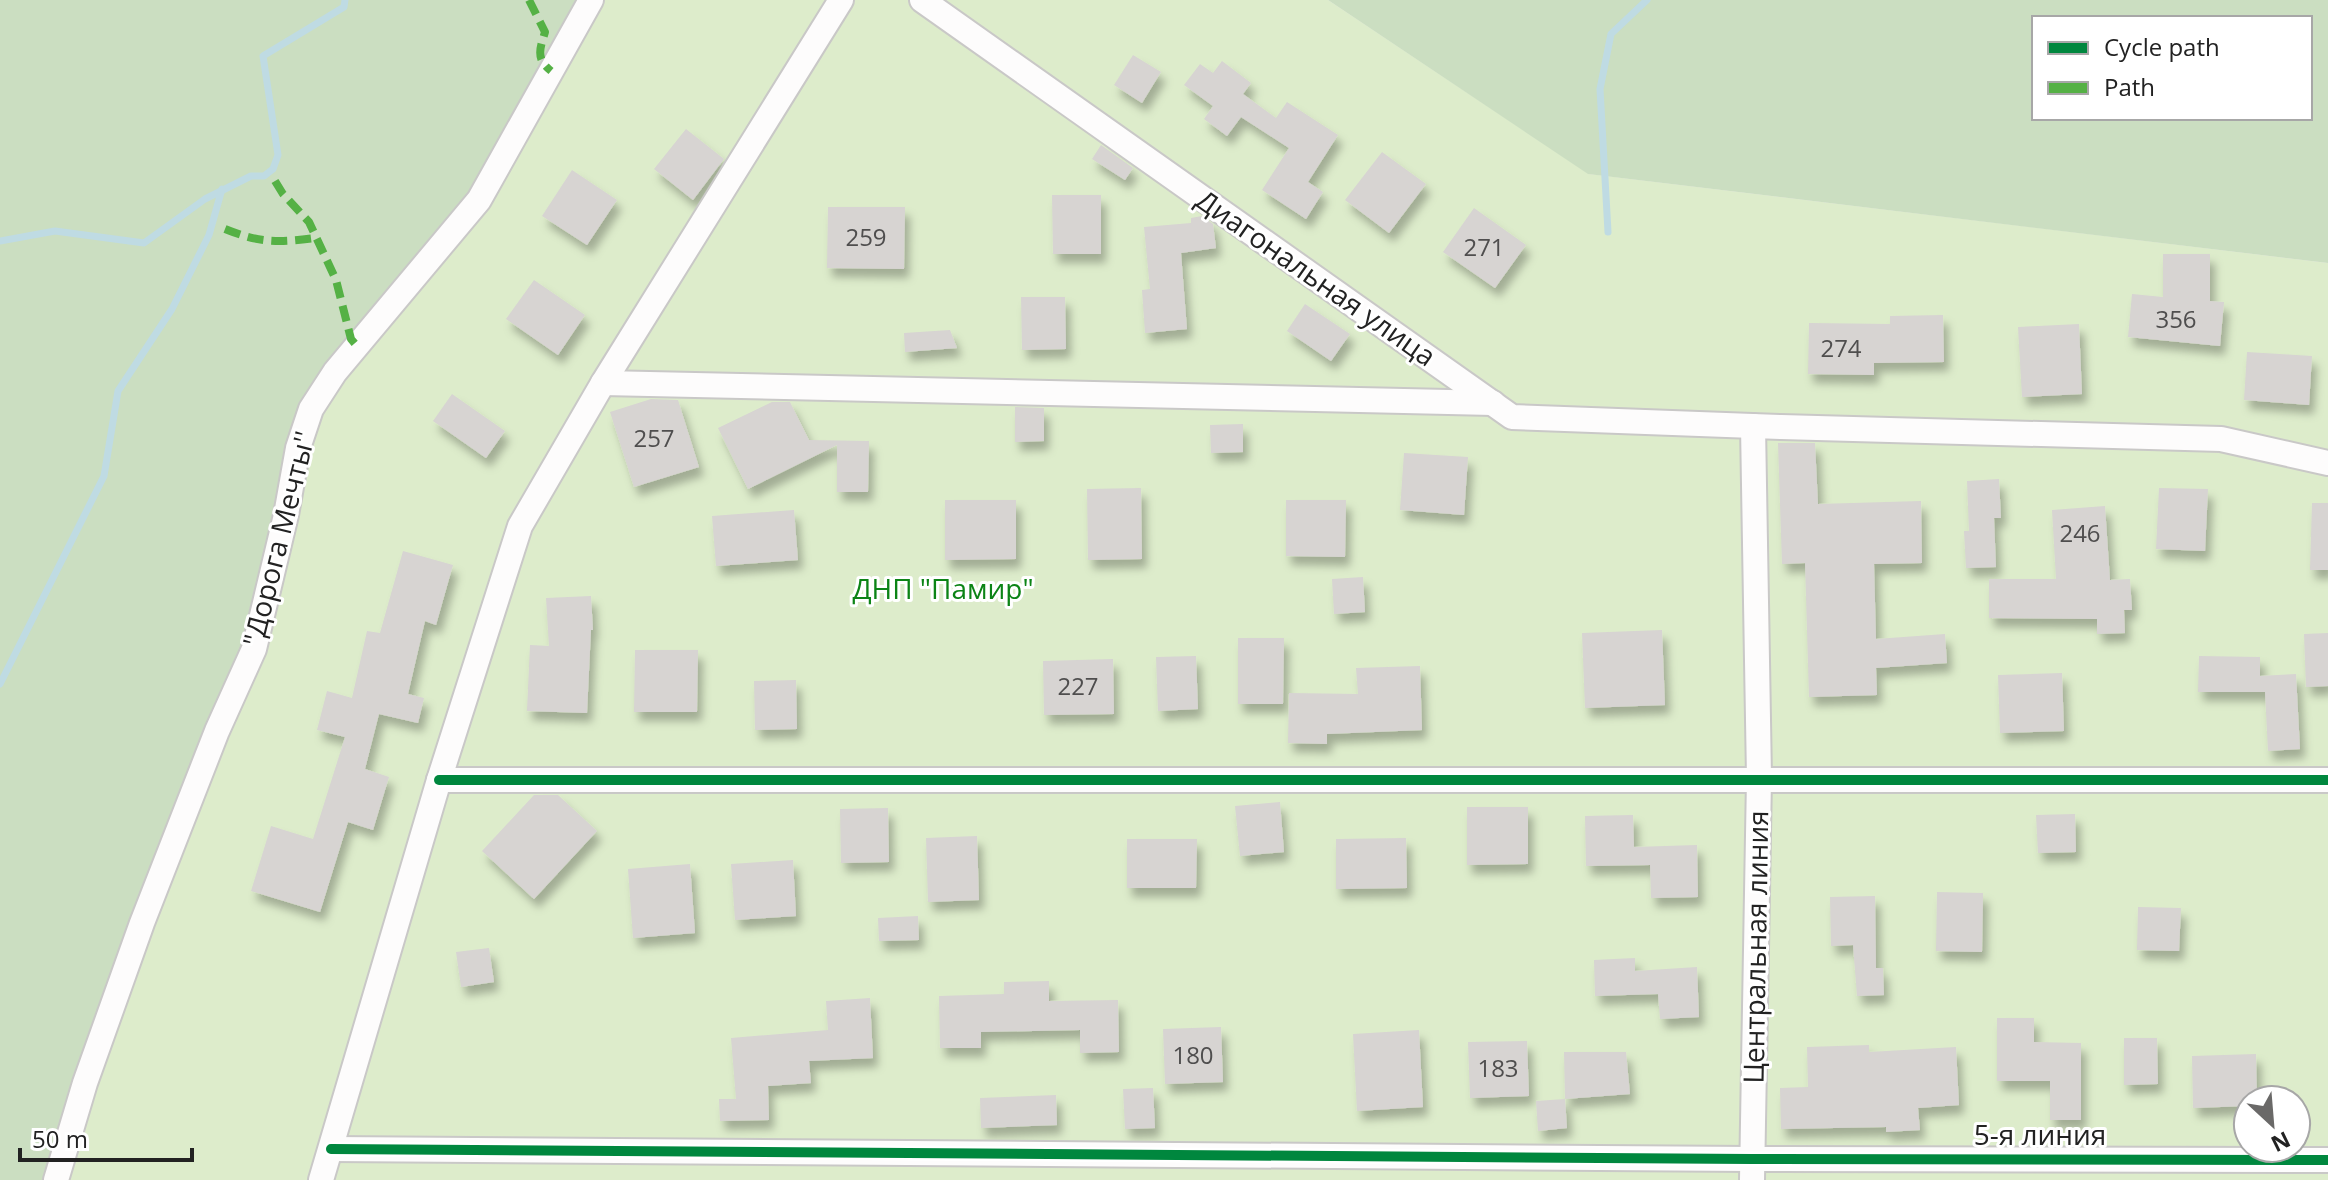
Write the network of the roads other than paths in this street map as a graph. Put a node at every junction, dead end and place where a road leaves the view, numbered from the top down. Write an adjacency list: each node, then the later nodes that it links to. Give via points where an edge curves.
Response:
1 (591, 0): 14 (street, "Дорога Мечты'', via 479,200 335,372 311,409 254,649 142,923)
2 (841, 0): 4 (street)
3 (922, 0): 5 (street, Диагональная улица)
4 (603, 383): 5 (street); 9 (street, via 520,526)
5 (1493, 403): 6 (street, Диагональная улица, via 1512,417)
6 (1753, 426): 7 (street, Диагональная улица, via 2221,439); 8 (street, Центральная линия)
7 (2328, 463)
8 (1759, 778): 9 (street); 10 (street); 13 (street, Центральная линия)
9 (439, 780): 11 (street)
10 (2328, 780)
11 (331, 1149): 13 (street, 5-я линия); 15 (street)
12 (2328, 1160): 13 (street, 5-я линия)
13 (1752, 1169)
14 (56, 1180)
15 (321, 1180)

